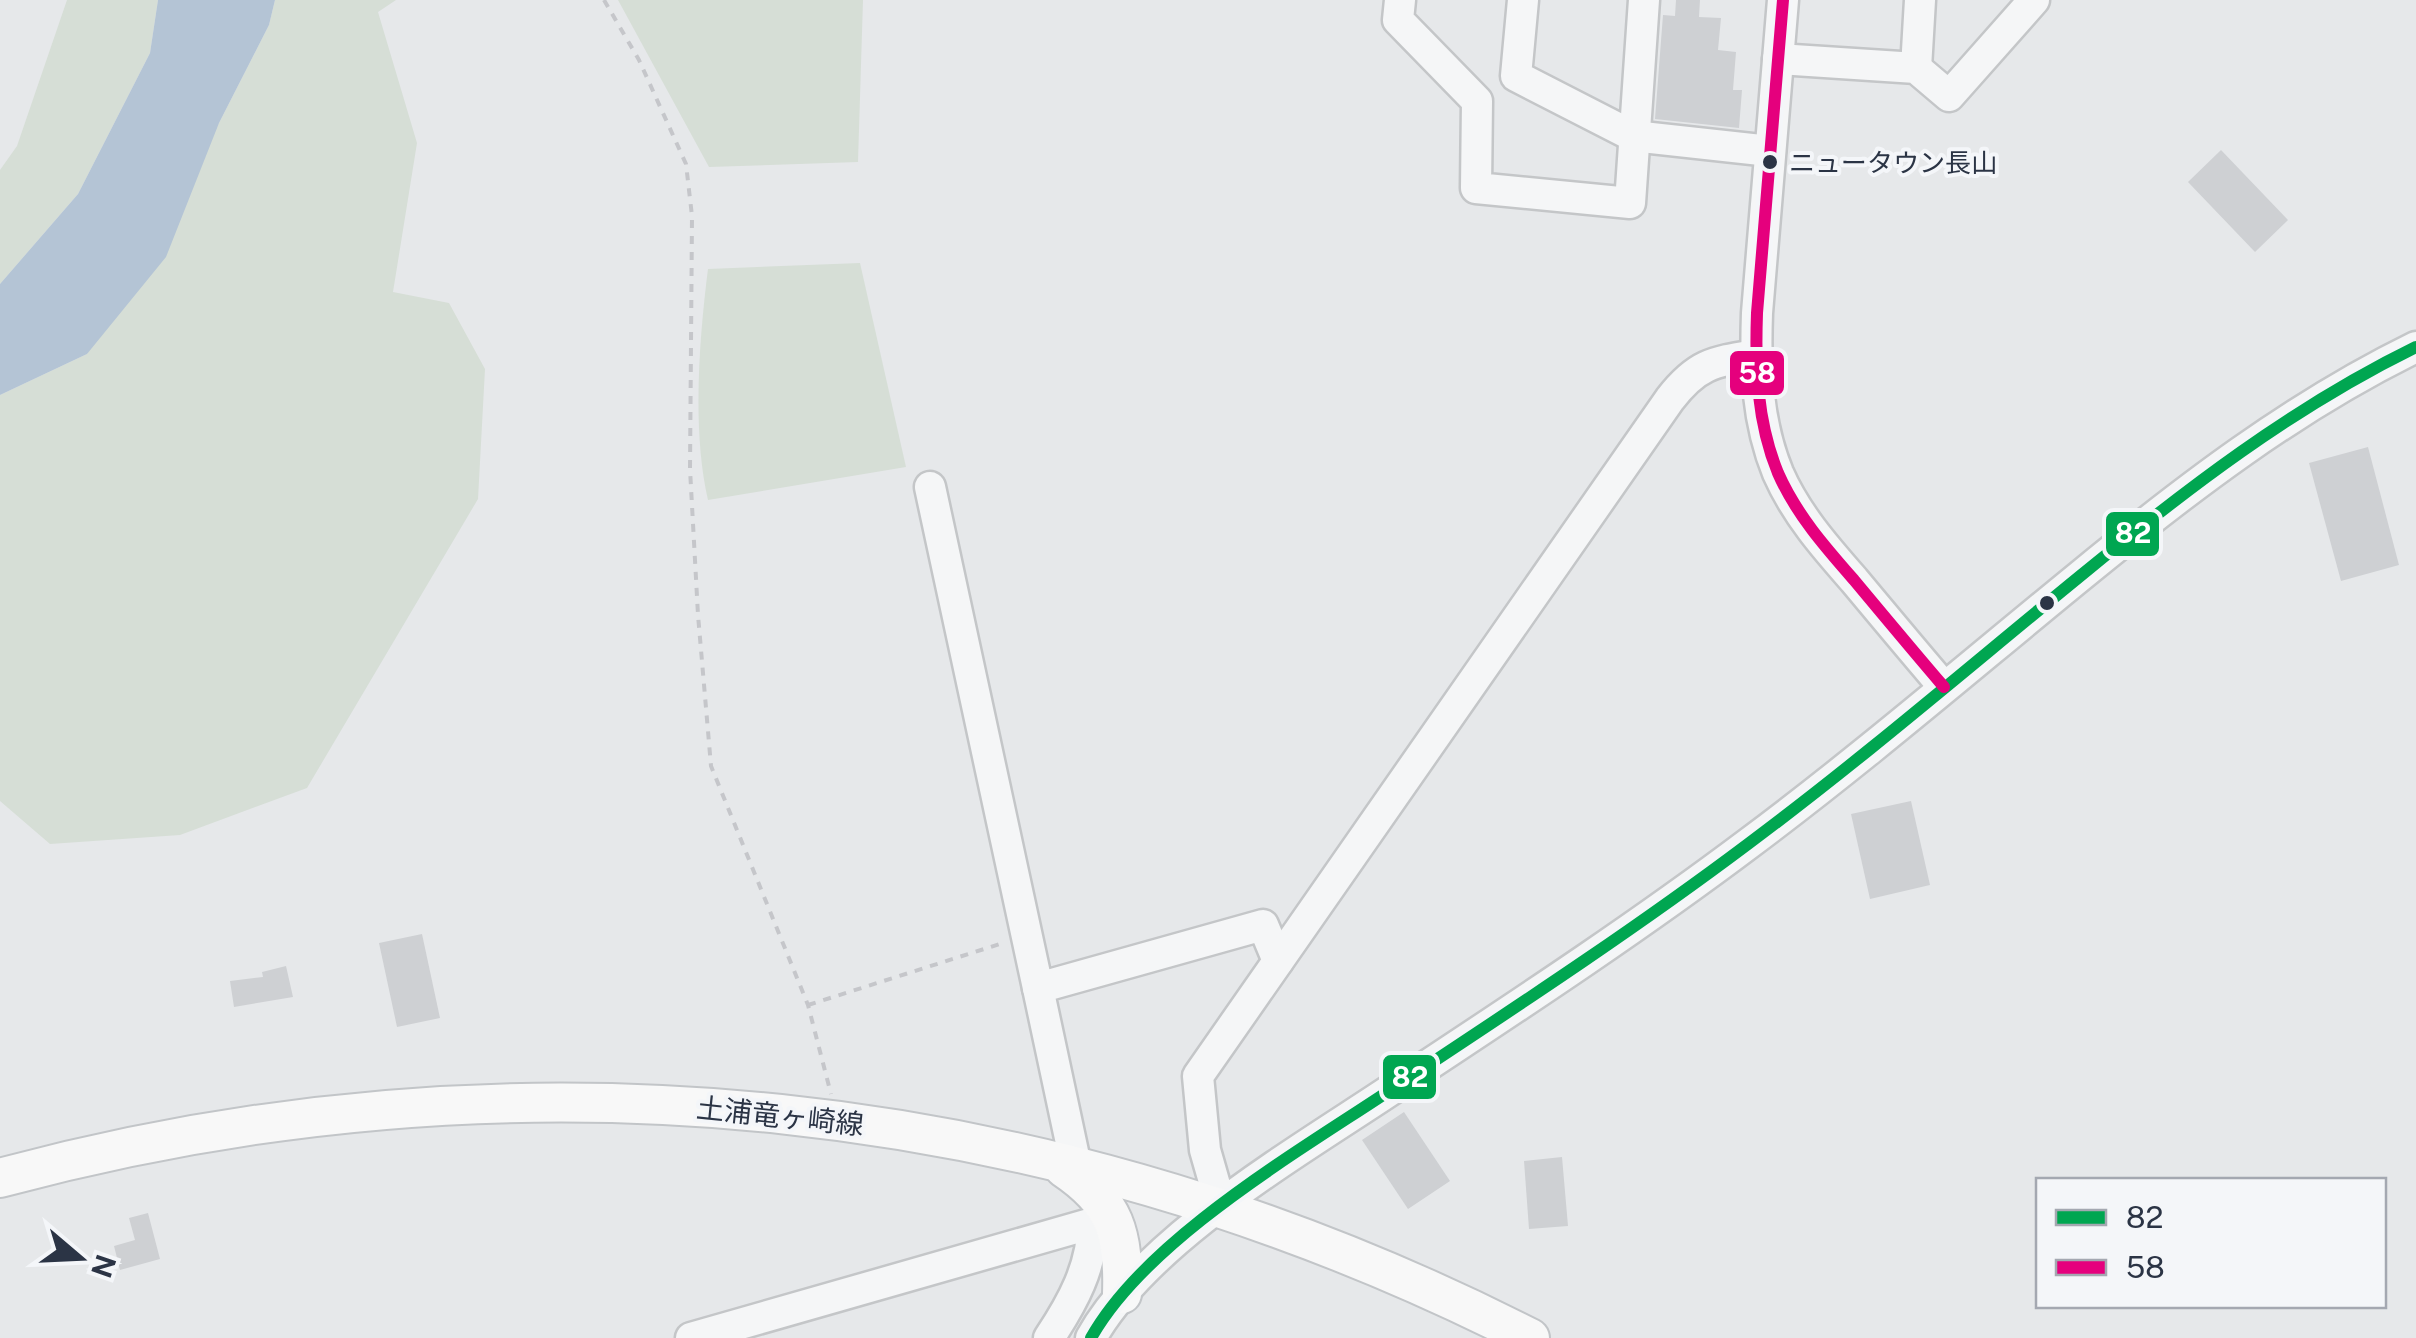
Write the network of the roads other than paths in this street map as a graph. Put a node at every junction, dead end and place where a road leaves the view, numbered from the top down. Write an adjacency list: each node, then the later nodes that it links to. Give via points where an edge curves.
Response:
1 (1400, 0): 9 (street, via 1398,20 1477,101 1476,188 1630,203)
2 (1522, 0): 9 (street, via 1516,76)
3 (1644, 0): 9 (street)
4 (1782, 0): 7 (street)
5 (1920, 0): 8 (street)
6 (2034, 0): 8 (street, via 1949,96)
7 (1778, 58): 8 (street); 10 (street)
8 (1916, 68)
9 (1633, 136): 10 (street)
10 (1770, 151): 12 (street)
11 (2416, 346): 14 (street, via 2278,425 2188,488)
12 (1756, 355): 14 (street, via 1761,414 1792,502); 15 (street, via 1700,367 1677,390)
13 (930, 487): 16 (street)
14 (1944, 687): 19 (street, via 1690,887)
15 (1278, 961): 16 (street, via 1262,924); 19 (street, via 1198,1076 1205,1150)
16 (1038, 988): 17 (street)
17 (1064, 1162): 18 (main road, 土浦竜ヶ崎線, via 929,1134 753,1111 485,1104 228,1130); 19 (main road, 土浦竜ヶ崎線); 20 (main road, via 1111,1214 1124,1258)
18 (0, 1178)
19 (1221, 1206): 20 (street); 25 (main road, 土浦竜ヶ崎線, via 1371,1263)
20 (1122, 1294): 22 (street)
21 (1068, 1311): 22 (street); 23 (street, via 1088,1262 1093,1223); 24 (street)
22 (1094, 1334)
23 (691, 1338)
24 (1050, 1338)
25 (1530, 1338)

